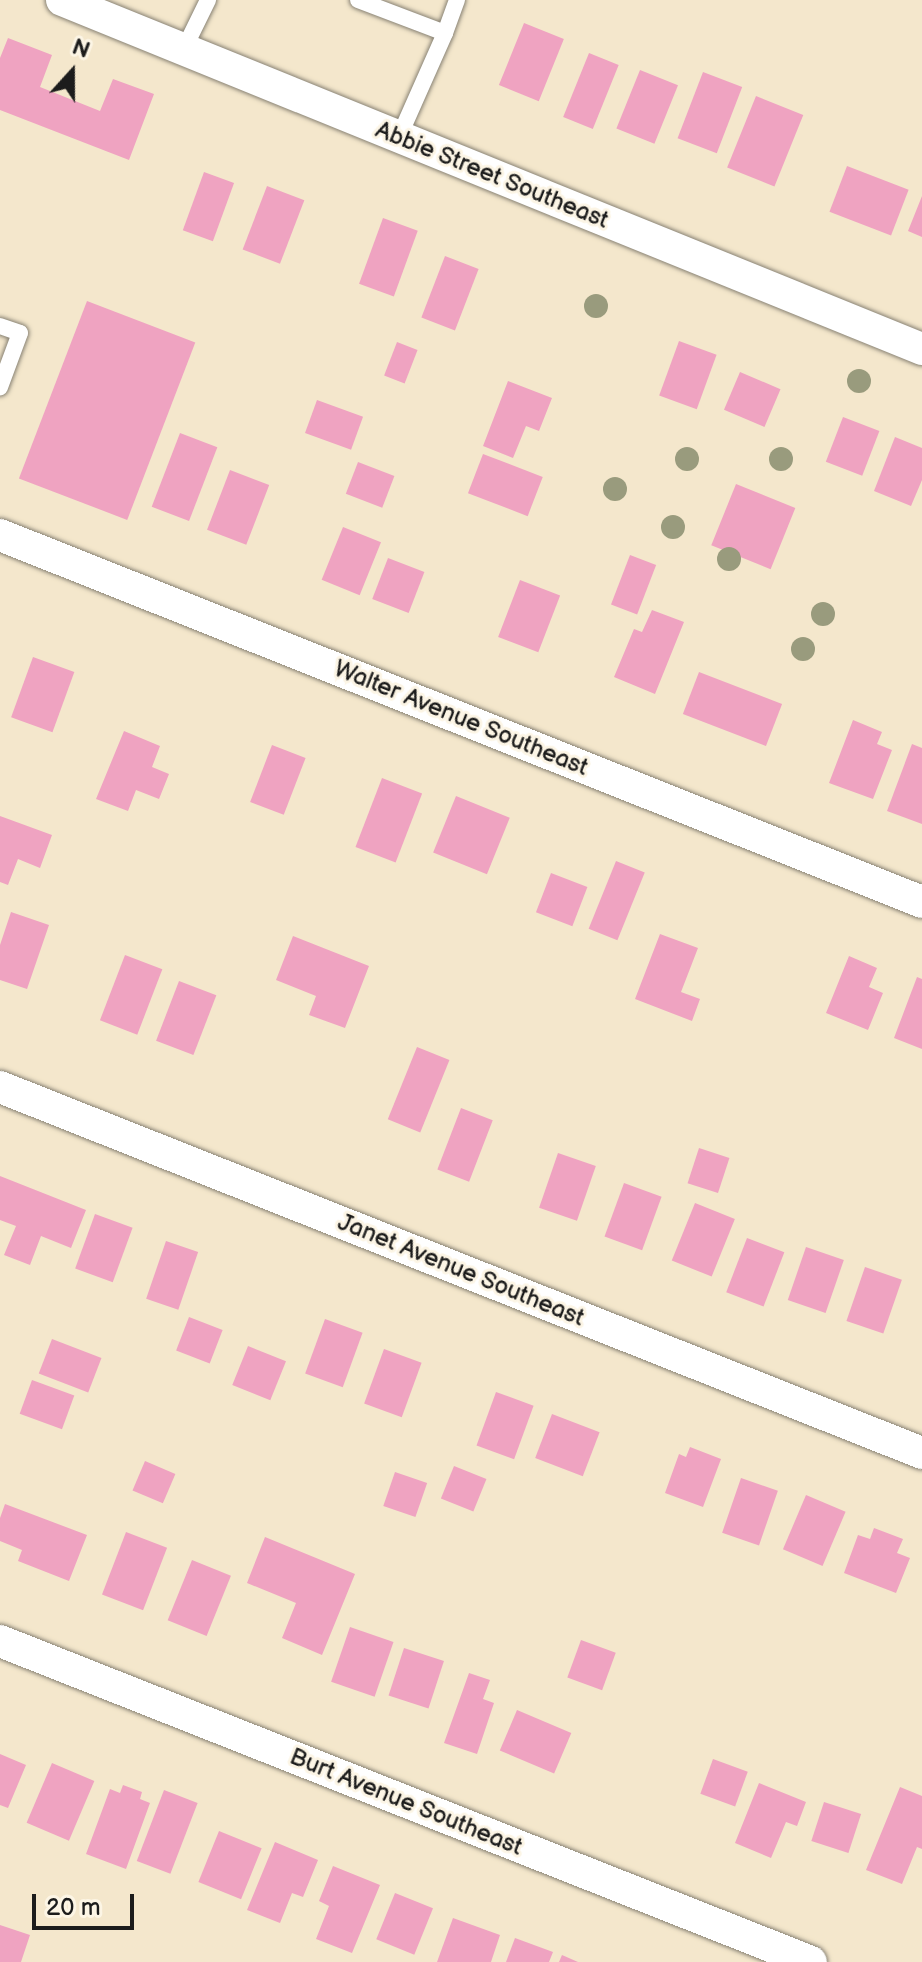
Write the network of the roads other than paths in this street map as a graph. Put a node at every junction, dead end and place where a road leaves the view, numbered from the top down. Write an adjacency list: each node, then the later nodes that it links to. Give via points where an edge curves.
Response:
1 (62, 0): 6 (street, Abbie Street Southeast)
2 (208, 0): 6 (lane)
3 (358, 0): 5 (lane)
4 (457, 0): 5 (lane)
5 (445, 33): 7 (lane)
6 (184, 49): 7 (street, Abbie Street Southeast)
7 (399, 137): 9 (street, Abbie Street Southeast)
8 (0, 326): 10 (lane, via 20,333)
9 (922, 349)
10 (0, 387)
11 (0, 535): 12 (street, Walter Avenue Southeast)
12 (922, 902)
13 (0, 1087): 14 (street, Janet Avenue Southeast)
14 (922, 1453)
15 (0, 1641): 16 (street, Burt Avenue Southeast)
16 (811, 1962)

